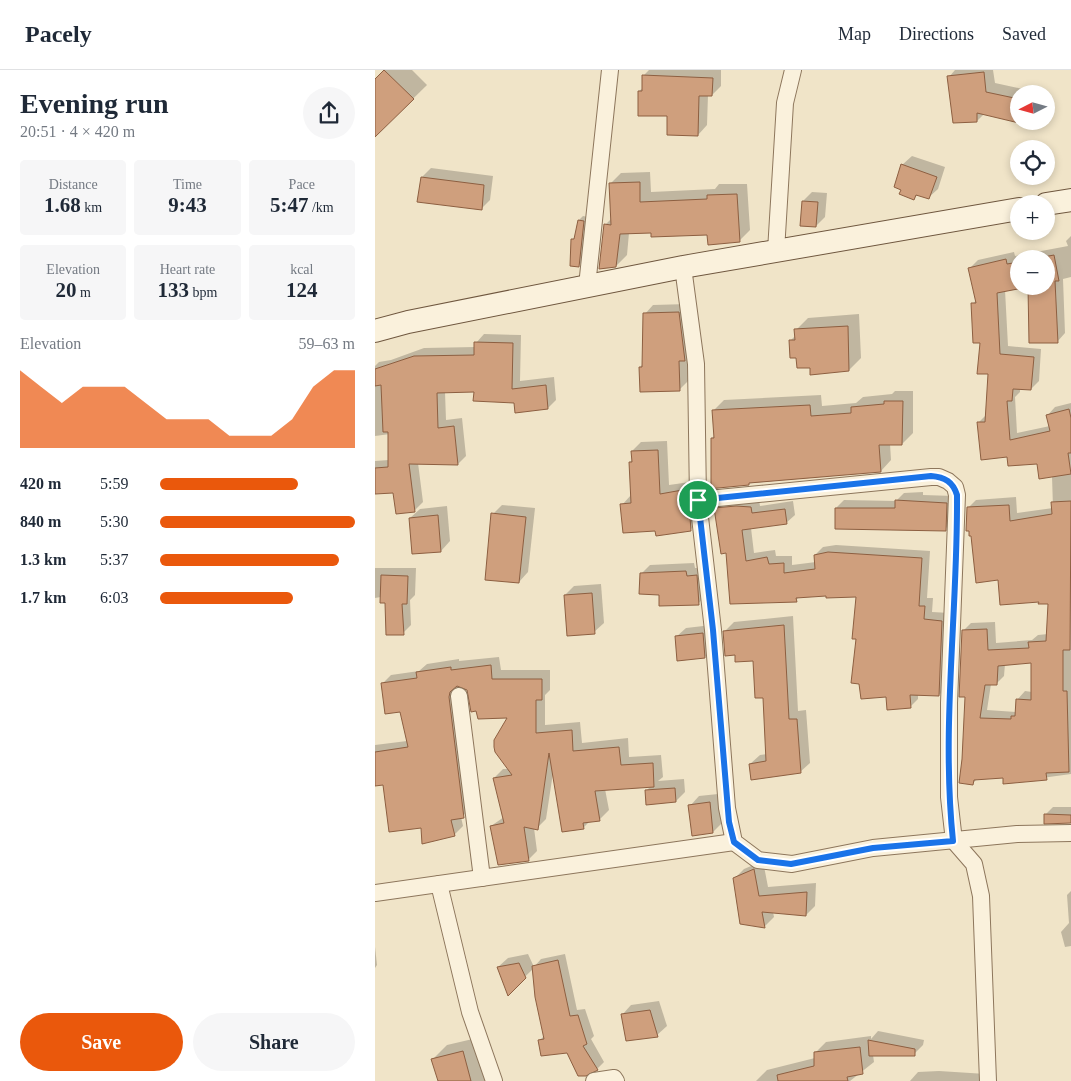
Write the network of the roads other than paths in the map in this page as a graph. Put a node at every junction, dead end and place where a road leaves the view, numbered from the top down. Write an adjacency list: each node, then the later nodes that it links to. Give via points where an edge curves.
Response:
1 (610, 70): 8 (street)
2 (793, 70): 6 (street, via 785,103)
3 (1071, 200): 4 (street)
4 (1055, 203)
5 (1010, 211): 6 (street)
6 (776, 251): 7 (street)
7 (683, 267): 8 (street); 10 (street, via 696,364)
8 (587, 286): 9 (street)
9 (375, 331)
10 (698, 500): 13 (street, via 931,476 948,481 955,487 957,526 949,722 949,797); 14 (street, via 713,630 727,808)
11 (459, 696): 15 (street)
12 (1071, 833): 13 (street, via 1017,834)
13 (953, 841): 14 (street, via 873,848 791,864 758,860); 21 (street, via 974,864 981,896)
14 (734, 842): 15 (street)
15 (482, 878): 16 (street)
16 (439, 884): 17 (street); 18 (street, via 471,1012)
17 (375, 893)
18 (494, 1081)
19 (594, 1081): 20 (street, via 614,1078)
20 (616, 1081)
21 (988, 1081)

